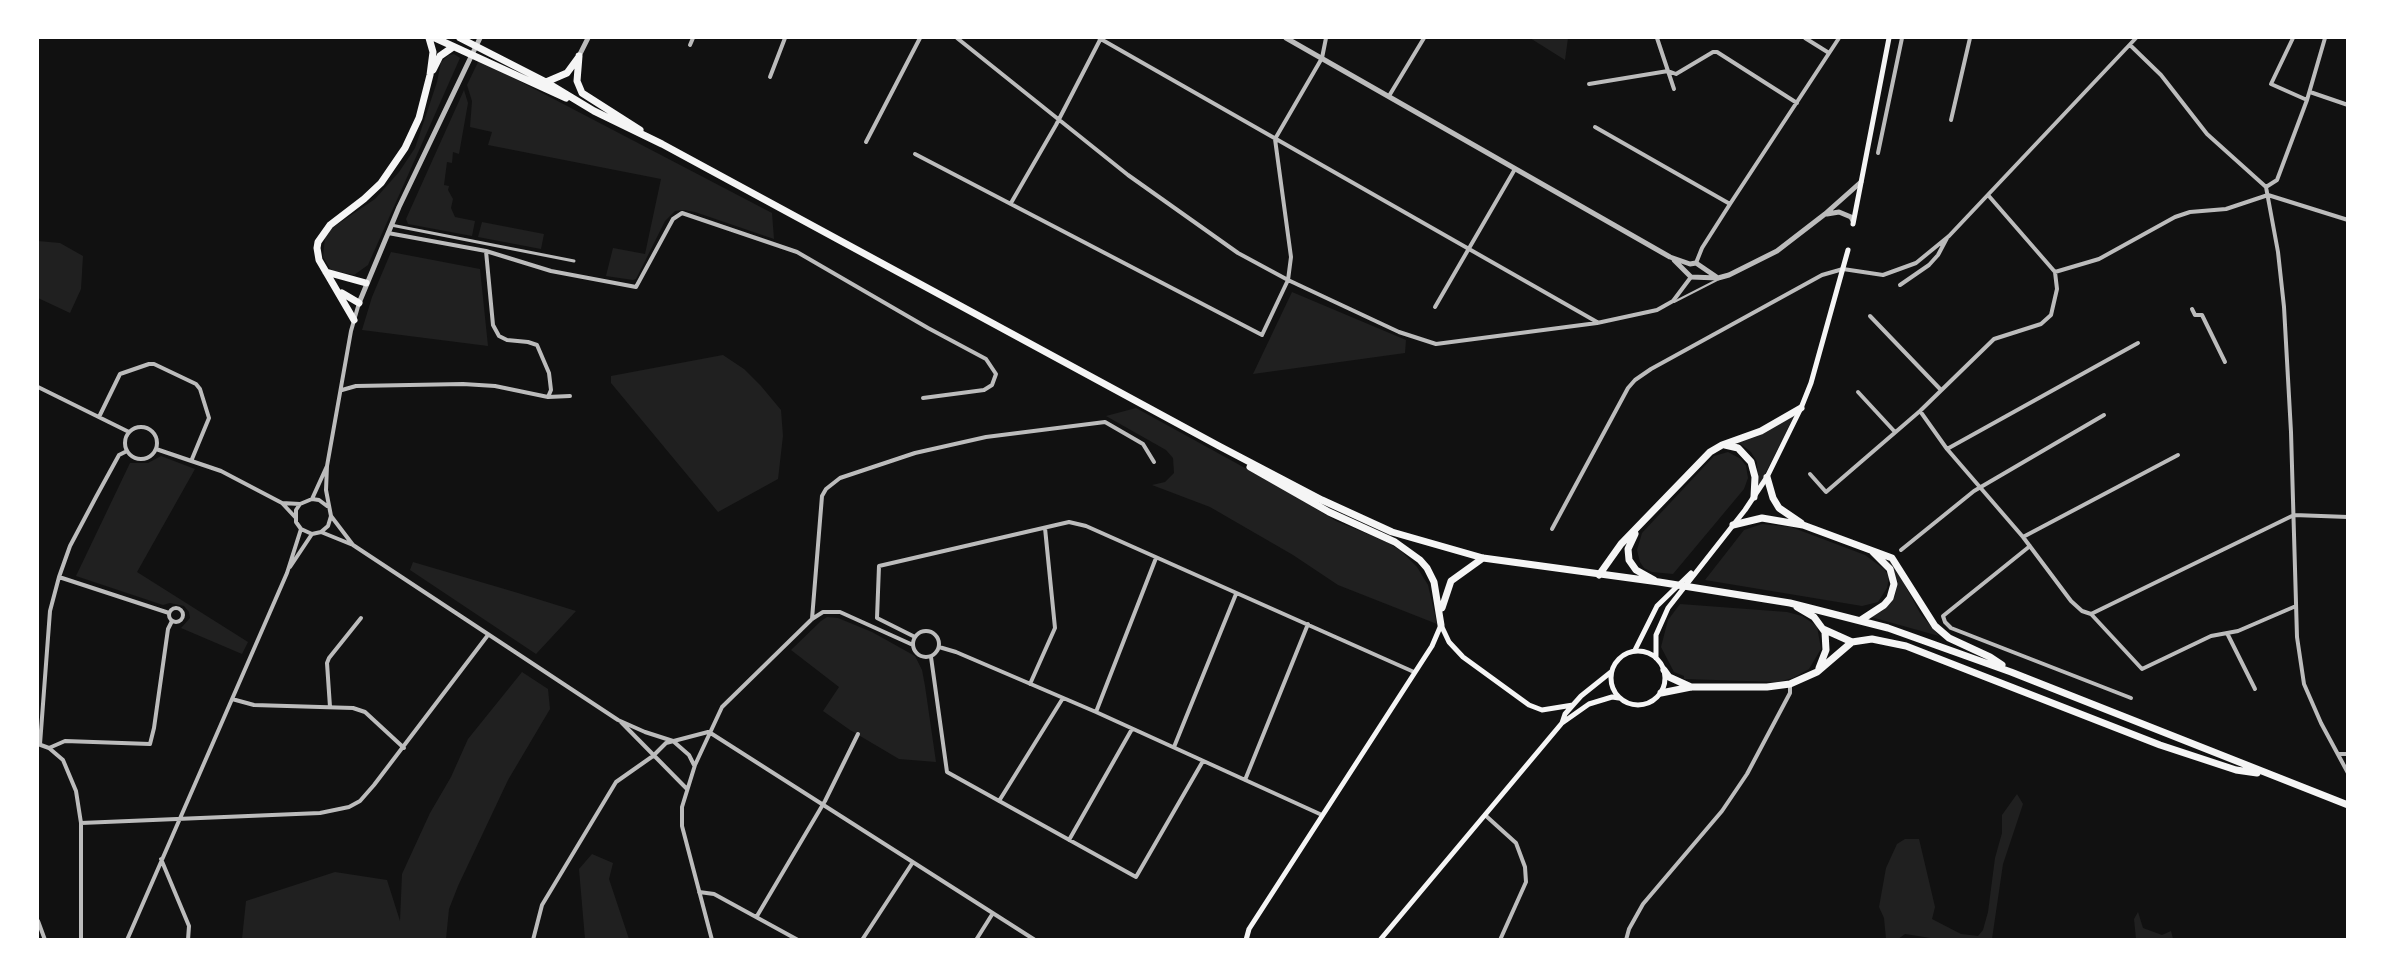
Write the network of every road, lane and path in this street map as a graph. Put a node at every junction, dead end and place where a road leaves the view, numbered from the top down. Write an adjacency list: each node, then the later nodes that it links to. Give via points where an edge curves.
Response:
1 (429, 38): 31 (highway, via 433,52)
2 (435, 38): 25 (highway)
3 (480, 38): 60 (street)
4 (588, 38): 28 (street)
5 (693, 38): 23 (street)
6 (785, 38): 32 (street)
7 (920, 38): 46 (street)
8 (957, 38): 42 (street)
9 (1100, 38): 42 (street); 45 (street)
10 (1286, 38): 29 (street)
11 (1326, 38): 29 (street)
12 (1424, 38): 37 (street)
13 (1657, 38): 30 (street)
14 (1804, 38): 27 (street)
15 (1839, 38): 27 (street)
16 (1889, 38): 51 (main road)
17 (1902, 38): 48 (street)
18 (1970, 38): 43 (street)
19 (2136, 38): 24 (street)
20 (2293, 38): 38 (street, via 2271,84)
21 (2325, 38): 36 (street)
22 (463, 39): 26 (highway)
23 (690, 45)
24 (2130, 45): 52 (street, via 2161,75 2207,134); 53 (street)
25 (457, 48): 26 (highway); 31 (highway, via 440,56)
26 (482, 53): 33 (highway); 41 (highway, via 535,84)
27 (1829, 53): 39 (street)
28 (579, 56): 33 (highway, via 567,73); 47 (highway, via 577,81 582,93)
29 (1322, 58): 37 (street); 45 (street)
30 (1668, 72): 34 (street); 35 (street); 39 (street, via 1676,74 1717,52)
31 (430, 75): 70 (highway, via 416,125 396,163 369,194 322,234 317,252)
32 (770, 77)
33 (546, 82): 41 (highway)
34 (1589, 84)
35 (1674, 88)
36 (2310, 92): 38 (street); 40 (street)
37 (1389, 96): 50 (street)
38 (2307, 100): 52 (street, via 2277,180)
39 (1797, 103): 56 (street)
40 (2348, 105)
41 (594, 111): 47 (highway)
42 (1059, 119): 55 (street); 74 (street, via 1183,216)
43 (1951, 120)
44 (1595, 127): 56 (street)
45 (1275, 139): 63 (street); 74 (street, via 1291,257)
46 (866, 142)
47 (662, 144): 101 (highway)
48 (1878, 153)
49 (915, 154): 55 (street)
50 (1516, 168): 63 (street); 66 (street)
51 (1861, 182): 57 (street); 59 (main road)
52 (2266, 187): 54 (street)
53 (1988, 195): 62 (street); 71 (street)
54 (2268, 195): 58 (street); 71 (street, via 2226,209 2175,218 2099,259); 117 (street, via 2284,307)
55 (1011, 203): 74 (street, via 1262,335)
56 (1730, 204): 68 (street, via 1702,248)
57 (1826, 214): 59 (street, via 1847,214); 73 (street, via 1777,251)
58 (2348, 220)
59 (1853, 223)
60 (392, 225): 61 (street); 67 (street)
61 (388, 233): 65 (street); 75 (street)
62 (1948, 236): 69 (street, via 1916,263 1899,270 1883,274); 76 (street, via 1929,265)
63 (1469, 249): 80 (street); 84 (street)
64 (1848, 250): 69 (main road)
65 (486, 251): 92 (street, via 493,325 499,336 507,340 537,345 549,373); 93 (street, via 551,271 636,287 673,219 682,213 797,252 969,349 991,364 996,374 992,385 984,390)
66 (1670, 257): 68 (street); 72 (street)
67 (574, 261)
68 (1696, 265): 72 (street); 72 (street, via 1700,274); 73 (street)
69 (1843, 269): 94 (main road); 126 (street, via 1822,275 1635,380)
70 (326, 272): 75 (highway); 77 (highway)
71 (2055, 272): 89 (street, via 2051,315 2041,324 1994,339)
72 (1690, 275): 73 (street); 79 (street)
73 (1720, 277): 79 (lane)
74 (1287, 280): 84 (street, via 1399,332 1436,344)
75 (366, 283): 78 (street)
76 (1900, 285)
77 (340, 292): 78 (highway); 83 (highway)
78 (359, 303): 83 (street)
79 (1671, 303): 84 (street)
80 (1435, 307)
81 (2192, 309): 86 (street, via 2195,315 2202,315)
82 (1869, 316): 89 (street)
83 (354, 320): 88 (street)
84 (1598, 322)
85 (2138, 343): 103 (street)
86 (2225, 362)
87 (38, 387): 97 (street)
88 (342, 390): 92 (street, via 463,384); 108 (street)
89 (1941, 390): 95 (street)
90 (1858, 392): 99 (street)
91 (570, 396): 92 (street)
92 (548, 397)
93 (923, 399)
94 (1801, 408): 100 (highway, via 1761,431); 110 (main road)
95 (1920, 411): 99 (street); 103 (street)
96 (2104, 415): 111 (street)
97 (99, 417): 98 (street); 106 (street, via 120,374 154,364 200,389 209,418)
98 (129, 432): 102 (street, via 141,426 150,429 157,439); 104 (street, via 125,439)
99 (1895, 432): 109 (street, via 1826,492)
100 (1722, 445): 112 (highway, via 1738,448 1751,462); 121 (highway, via 1710,452)
101 (1219, 446): 135 (highway, via 1383,528); 151 (highway, via 1329,512 1405,548 1430,573)
102 (156, 449): 104 (street, via 141,459); 106 (street)
103 (1947, 449): 111 (street)
104 (127, 451): 139 (street, via 119,455 70,546)
105 (2178, 455): 129 (street)
106 (192, 459): 114 (street)
107 (1154, 462): 147 (street, via 1143,444 1105,422 986,437 915,453 840,478 822,496)
108 (327, 466): 113 (street); 116 (street)
109 (1810, 474)
110 (1767, 477): 112 (main road); 123 (highway, via 1779,507)
111 (1981, 487): 129 (street); 132 (street)
112 (1754, 497): 122 (main road)
113 (312, 499): 115 (street); 116 (street)
114 (282, 503): 115 (street); 119 (street)
115 (300, 504): 119 (street)
116 (330, 510): 118 (street)
117 (2294, 515): 120 (street); 143 (street); 145 (street)
118 (331, 516): 127 (street); 130 (street)
119 (295, 517): 125 (street)
120 (2348, 517)
121 (1645, 520): 138 (highway, via 1621,544); 140 (highway, via 1630,542 1629,560 1636,570)
122 (1733, 525): 123 (highway, via 1762,518); 136 (main road)
123 (1803, 525): 133 (highway)
124 (1045, 528): 134 (street, via 1077,523); 155 (street, via 879,566 877,618); 167 (street, via 1055,628)
125 (300, 529): 128 (street); 137 (street)
126 (1552, 529)
127 (321, 532): 128 (street); 130 (street)
128 (312, 534): 137 (street)
129 (2023, 537): 131 (street)
130 (353, 545): 154 (street)
131 (2030, 546): 145 (street, via 2071,601); 174 (street, via 1943,616 1951,628)
132 (1901, 550)
133 (1871, 551): 148 (highway, via 1890,569 1894,584 1884,605); 166 (highway, via 1897,562 1929,620 1941,632)
134 (1156, 558): 141 (street); 178 (street)
135 (1483, 558): 138 (highway); 151 (highway, via 1451,581 1442,603)
136 (1703, 561): 159 (main road, via 1657,606); 161 (main road, via 1668,608 1656,634)
137 (287, 573): 175 (street)
138 (1599, 575): 140 (highway)
139 (59, 577): 144 (street); 185 (street, via 50,611)
140 (1663, 583): 142 (highway)
141 (1236, 594): 150 (street); 186 (street)
142 (1790, 603): 148 (highway); 152 (highway, via 1814,617)
143 (2296, 606): 153 (street); 189 (street, via 2304,684)
144 (169, 613): 149 (street); 149 (street, via 178,609 183,614 178,622)
145 (2091, 614): 153 (street, via 2142,669 2211,636)
146 (361, 618): 177 (street, via 329,658)
147 (812, 619): 157 (street, via 823,612 840,612); 182 (street, via 722,707)
148 (1861, 620): 166 (highway)
149 (172, 621): 187 (street, via 150,744 65,741)
150 (1308, 624): 163 (street); 196 (street)
151 (1441, 625): 163 (main road); 176 (main road, via 1449,642 1463,657 1529,705 1542,710)
152 (1823, 629): 156 (highway); 165 (highway, via 1826,650)
153 (2227, 633): 170 (street)
154 (488, 635): 179 (street); 188 (street)
155 (915, 637): 157 (street); 158 (street, via 929,631 939,640)
156 (1852, 642): 165 (highway); 195 (highway, via 1872,639 1906,646 2160,745 2236,771)
157 (913, 645): 160 (street, via 920,656)
158 (939, 646): 160 (street); 167 (street)
159 (1635, 650): 161 (main road); 164 (main road, via 1620,657)
160 (931, 657): 198 (street, via 947,772)
161 (1656, 658): 162 (main road)
162 (1664, 670): 169 (highway); 171 (main road)
163 (1414, 672): 201 (main road)
164 (1611, 672): 173 (main road, via 1611,683); 176 (main road)
165 (1817, 672): 168 (highway)
166 (2011, 672): 195 (highway)
167 (1030, 684): 172 (street)
168 (1790, 684): 169 (highway); 225 (street, via 1790,693 1741,783 1643,904)
169 (1691, 687): 171 (highway)
170 (2255, 689)
171 (1661, 693): 173 (main road, via 1641,705)
172 (1063, 698): 178 (street); 198 (street)
173 (1619, 698): 180 (main road, via 1589,704)
174 (2131, 698)
175 (232, 699): 177 (street, via 254,705); 203 (street)
176 (1573, 705): 180 (main road)
177 (330, 707): 188 (street, via 364,712)
178 (1096, 712): 181 (street)
179 (618, 720): 184 (street); 191 (street)
180 (1562, 723): 202 (main road)
181 (1132, 729): 186 (street); 205 (street)
182 (709, 732): 184 (street); 193 (street); 199 (street)
183 (858, 734): 199 (street)
184 (673, 741): 191 (street); 193 (street)
185 (39, 744): 187 (street)
186 (1174, 747): 192 (street)
187 (49, 748): 204 (street, via 63,760 72,778)
188 (404, 748): 203 (street, via 360,801 335,811)
189 (2338, 754): 190 (street); 194 (street)
190 (2348, 754)
191 (653, 756): 197 (street); 216 (street, via 616,782 542,905)
192 (1203, 761): 196 (street); 205 (street, via 1136,877)
193 (694, 765): 197 (street)
194 (2348, 773)
195 (2265, 774): 200 (highway)
196 (1245, 780): 201 (street)
197 (686, 788): 208 (street, via 682,826)
198 (999, 801): 205 (street)
199 (823, 804): 207 (street); 210 (street)
200 (2347, 804)
201 (1322, 815): 222 (main road)
202 (1485, 815): 223 (main road); 224 (street, via 1516,843 1526,882)
203 (179, 817): 204 (street); 206 (street)
204 (81, 823): 213 (street)
205 (1069, 840)
206 (161, 858): 214 (street); 215 (street, via 189,926)
207 (913, 862): 209 (street); 219 (street)
208 (699, 892): 210 (street, via 714,894); 217 (street)
209 (993, 913): 220 (street); 221 (street)
210 (757, 916): 218 (street)
211 (38, 921): 212 (street)
212 (45, 939)
213 (81, 939)
214 (127, 939)
215 (188, 939)
216 (533, 939)
217 (712, 939)
218 (798, 939)
219 (862, 939)
220 (976, 939)
221 (1035, 939)
222 (1246, 939)
223 (1380, 939)
224 (1500, 939)
225 (1626, 939)

